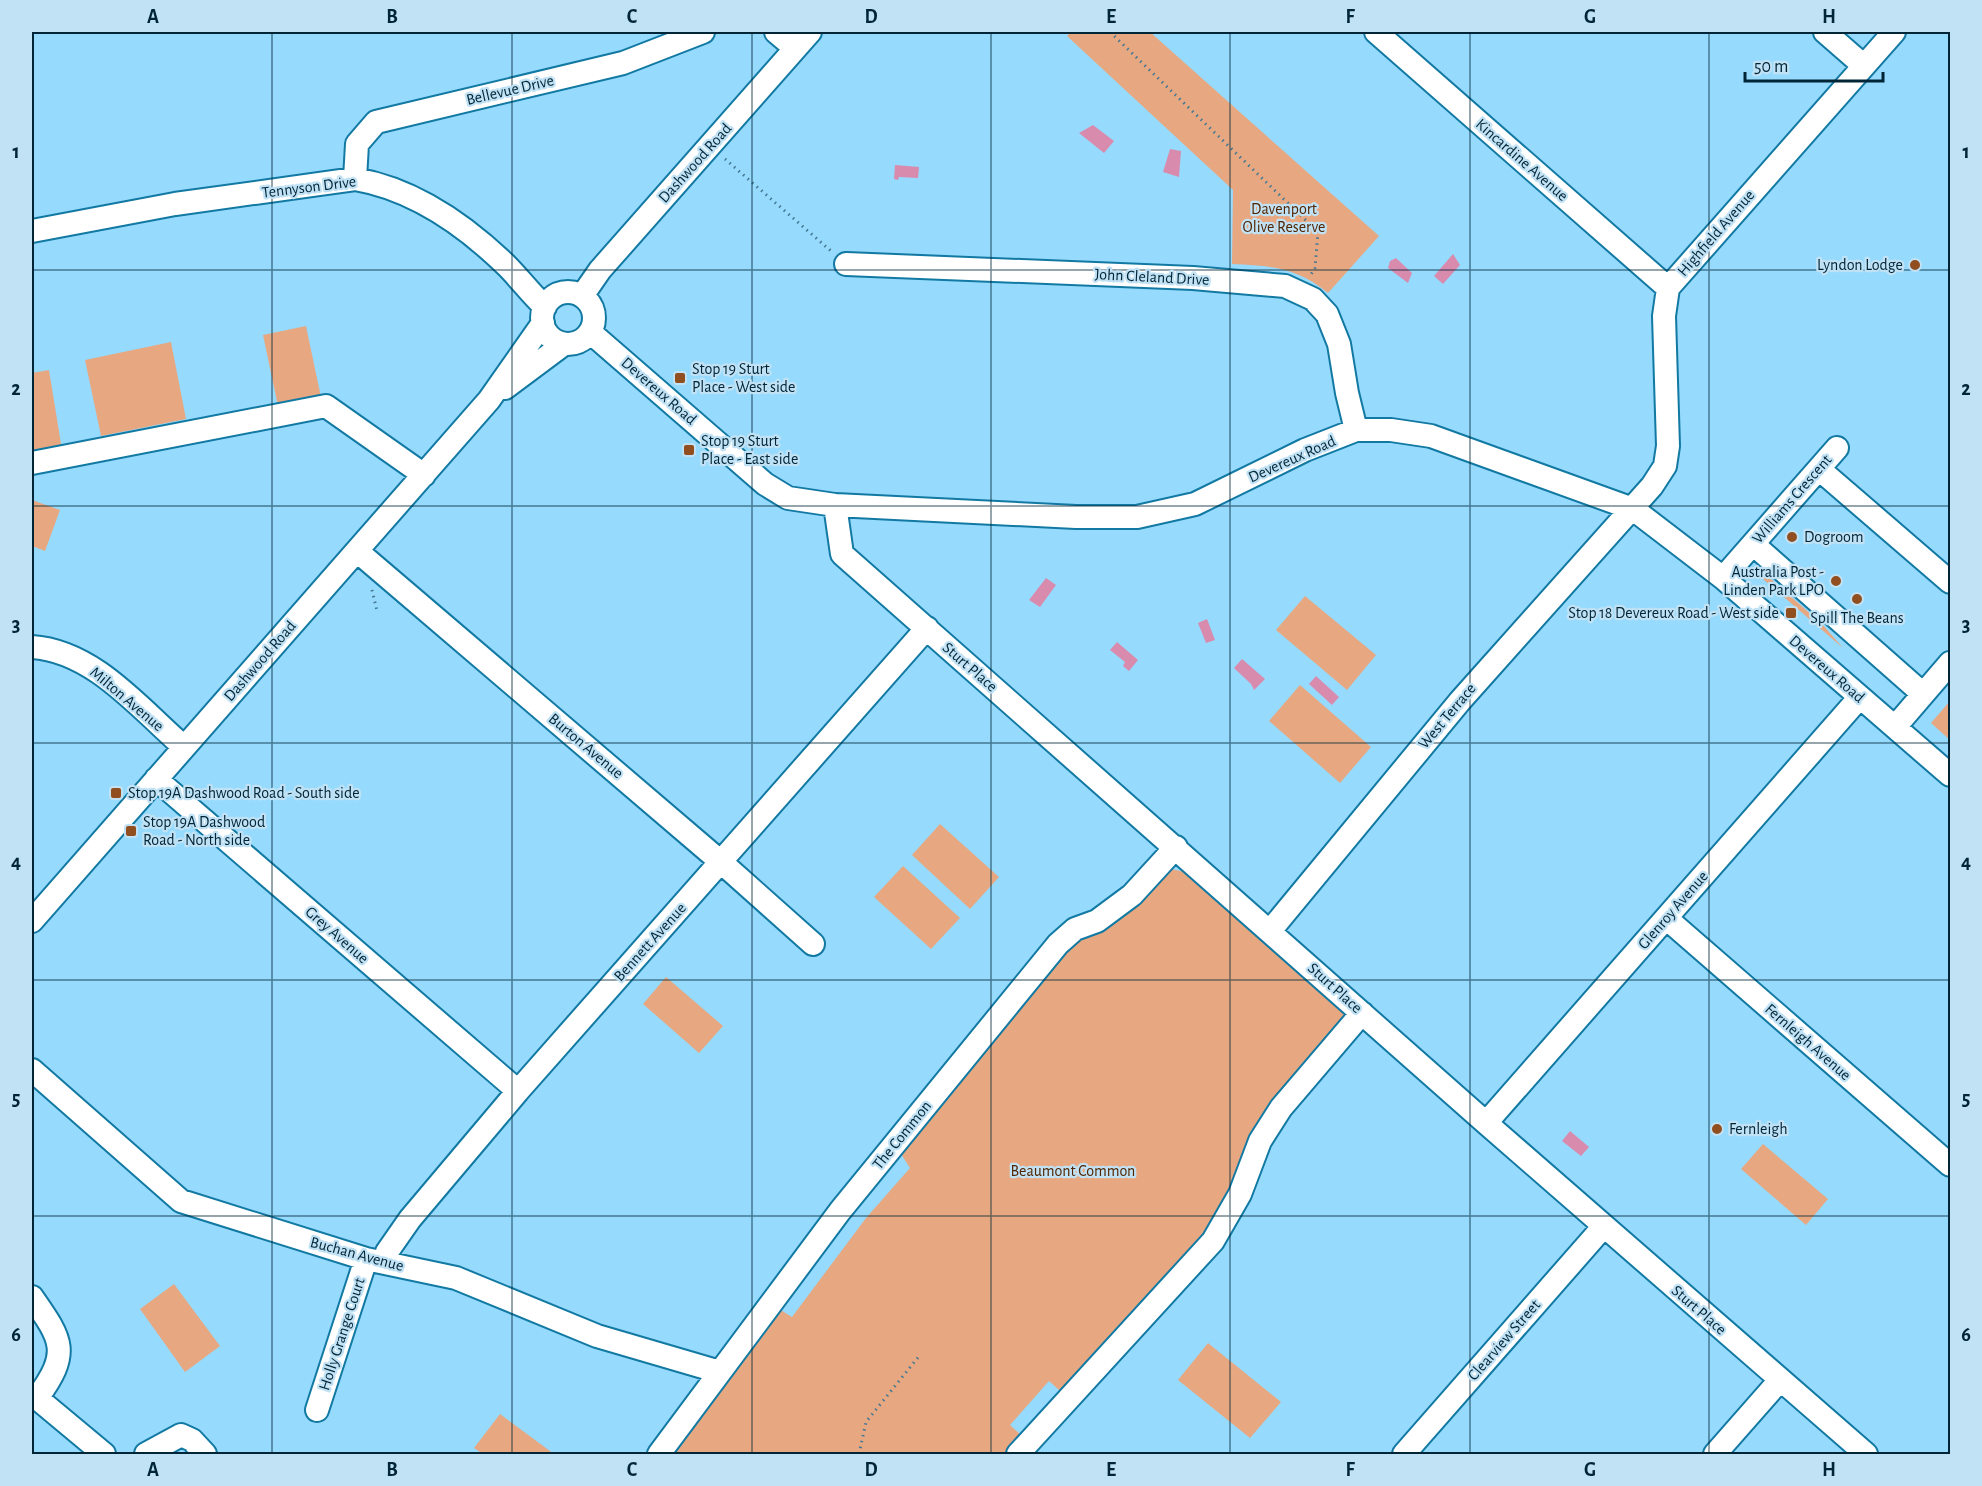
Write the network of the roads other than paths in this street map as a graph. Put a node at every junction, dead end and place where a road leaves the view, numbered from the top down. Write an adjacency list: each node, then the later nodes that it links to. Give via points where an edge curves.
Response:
1 (703, 32): 8 (street, Bellevue Drive, via 623,63 376,122 357,144)
2 (776, 32): 6 (street)
3 (1376, 32): 11 (street, Kincardine Avenue)
4 (1825, 32): 7 (street)
5 (1894, 32): 7 (street, Highfield Avenue)
6 (803, 40): 12 (street, Dashwood Road, via 600,270)
7 (1864, 66): 11 (street, Highfield Avenue)
8 (356, 179): 9 (street, Tennyson Drive, via 175,204); 13 (street, Tennyson Drive, via 382,184 448,218 507,266)
9 (32, 231)
10 (846, 264): 17 (street, John Cleland Drive, via 1193,278 1285,286 1313,299 1327,314 1339,344)
11 (1668, 288): 23 (street, Highfield Avenue, via 1664,316 1668,446 1665,466)
12 (582, 296): 13 (street, via 565,293 550,300); 14 (street, via 594,316)
13 (544, 315): 15 (street, via 550,337); 16 (street)
14 (590, 332): 15 (street, via 581,341); 22 (street, Devereux Road, via 765,484 788,498)
15 (564, 344): 16 (street)
16 (489, 400): 21 (street, Dashwood Road)
17 (1356, 430): 22 (street, Devereux Road, via 1305,450 1195,504 1137,517); 23 (street, Devereux Road, via 1431,436)
18 (1837, 448): 20 (street, Williams Crescent)
19 (32, 463): 21 (street, via 326,406)
20 (1819, 469): 24 (street, Williams Crescent); 27 (street)
21 (423, 475): 25 (street, Dashwood Road)
22 (835, 505): 28 (street, Sturt Place, via 842,554)
23 (1633, 509): 26 (street, Devereux Road); 41 (street, West Terrace, via 1460,701)
24 (1753, 544): 26 (street, Williams Crescent); 31 (street)
25 (357, 551): 34 (street, Dashwood Road); 38 (street, Burton Avenue)
26 (1723, 578): 32 (street, Devereux Road)
27 (1950, 582)
28 (927, 628): 37 (street, Sturt Place); 38 (street, Bennett Avenue)
29 (32, 647): 34 (street, Milton Avenue, via 73,658 98,671)
30 (1950, 663): 31 (street)
31 (1923, 694): 33 (street)
32 (1860, 697): 33 (street, Devereux Road); 39 (street, Glenroy Avenue)
33 (1895, 727): 35 (street, Devereux Road)
34 (184, 747): 36 (street, Dashwood Road)
35 (1950, 775)
36 (156, 779): 40 (street, Dashwood Road); 45 (street, Grey Avenue)
37 (1176, 847): 41 (street, Sturt Place); 51 (street, The Common, via 1132,895 1097,921 1075,929 1058,944 840,1211)
38 (721, 862): 42 (street, Burton Avenue); 45 (street, Bennett Avenue)
39 (1666, 918): 46 (street, Glenroy Avenue); 47 (street, Fernleigh Avenue)
40 (32, 921)
41 (1270, 931): 43 (street, Sturt Place)
42 (813, 944)
43 (1362, 1013): 46 (street, Sturt Place); 59 (street, via 1281,1108 1260,1142 1240,1194 1213,1241)
44 (32, 1070): 49 (street, Buchan Avenue, via 181,1201)
45 (518, 1091): 49 (street, Bennett Avenue, via 387,1252)
46 (1486, 1123): 48 (street, Sturt Place)
47 (1950, 1165)
48 (1604, 1226): 52 (street, Sturt Place); 60 (street, Clearview Street)
49 (375, 1261): 51 (street, Buchan Avenue, via 456,1278 597,1336); 54 (street, Holly Grange Court)
50 (32, 1297): 53 (street, via 55,1330 60,1348 54,1374)
51 (720, 1372): 58 (street, The Common)
52 (1780, 1380): 61 (street); 62 (street, Sturt Place)
53 (34, 1396): 55 (street)
54 (317, 1410)
55 (104, 1455)
56 (146, 1455): 57 (street, via 181,1435 192,1440)
57 (205, 1455)
58 (659, 1455)
59 (1018, 1455)
60 (1404, 1455)
61 (1715, 1455)
62 (1866, 1455)

